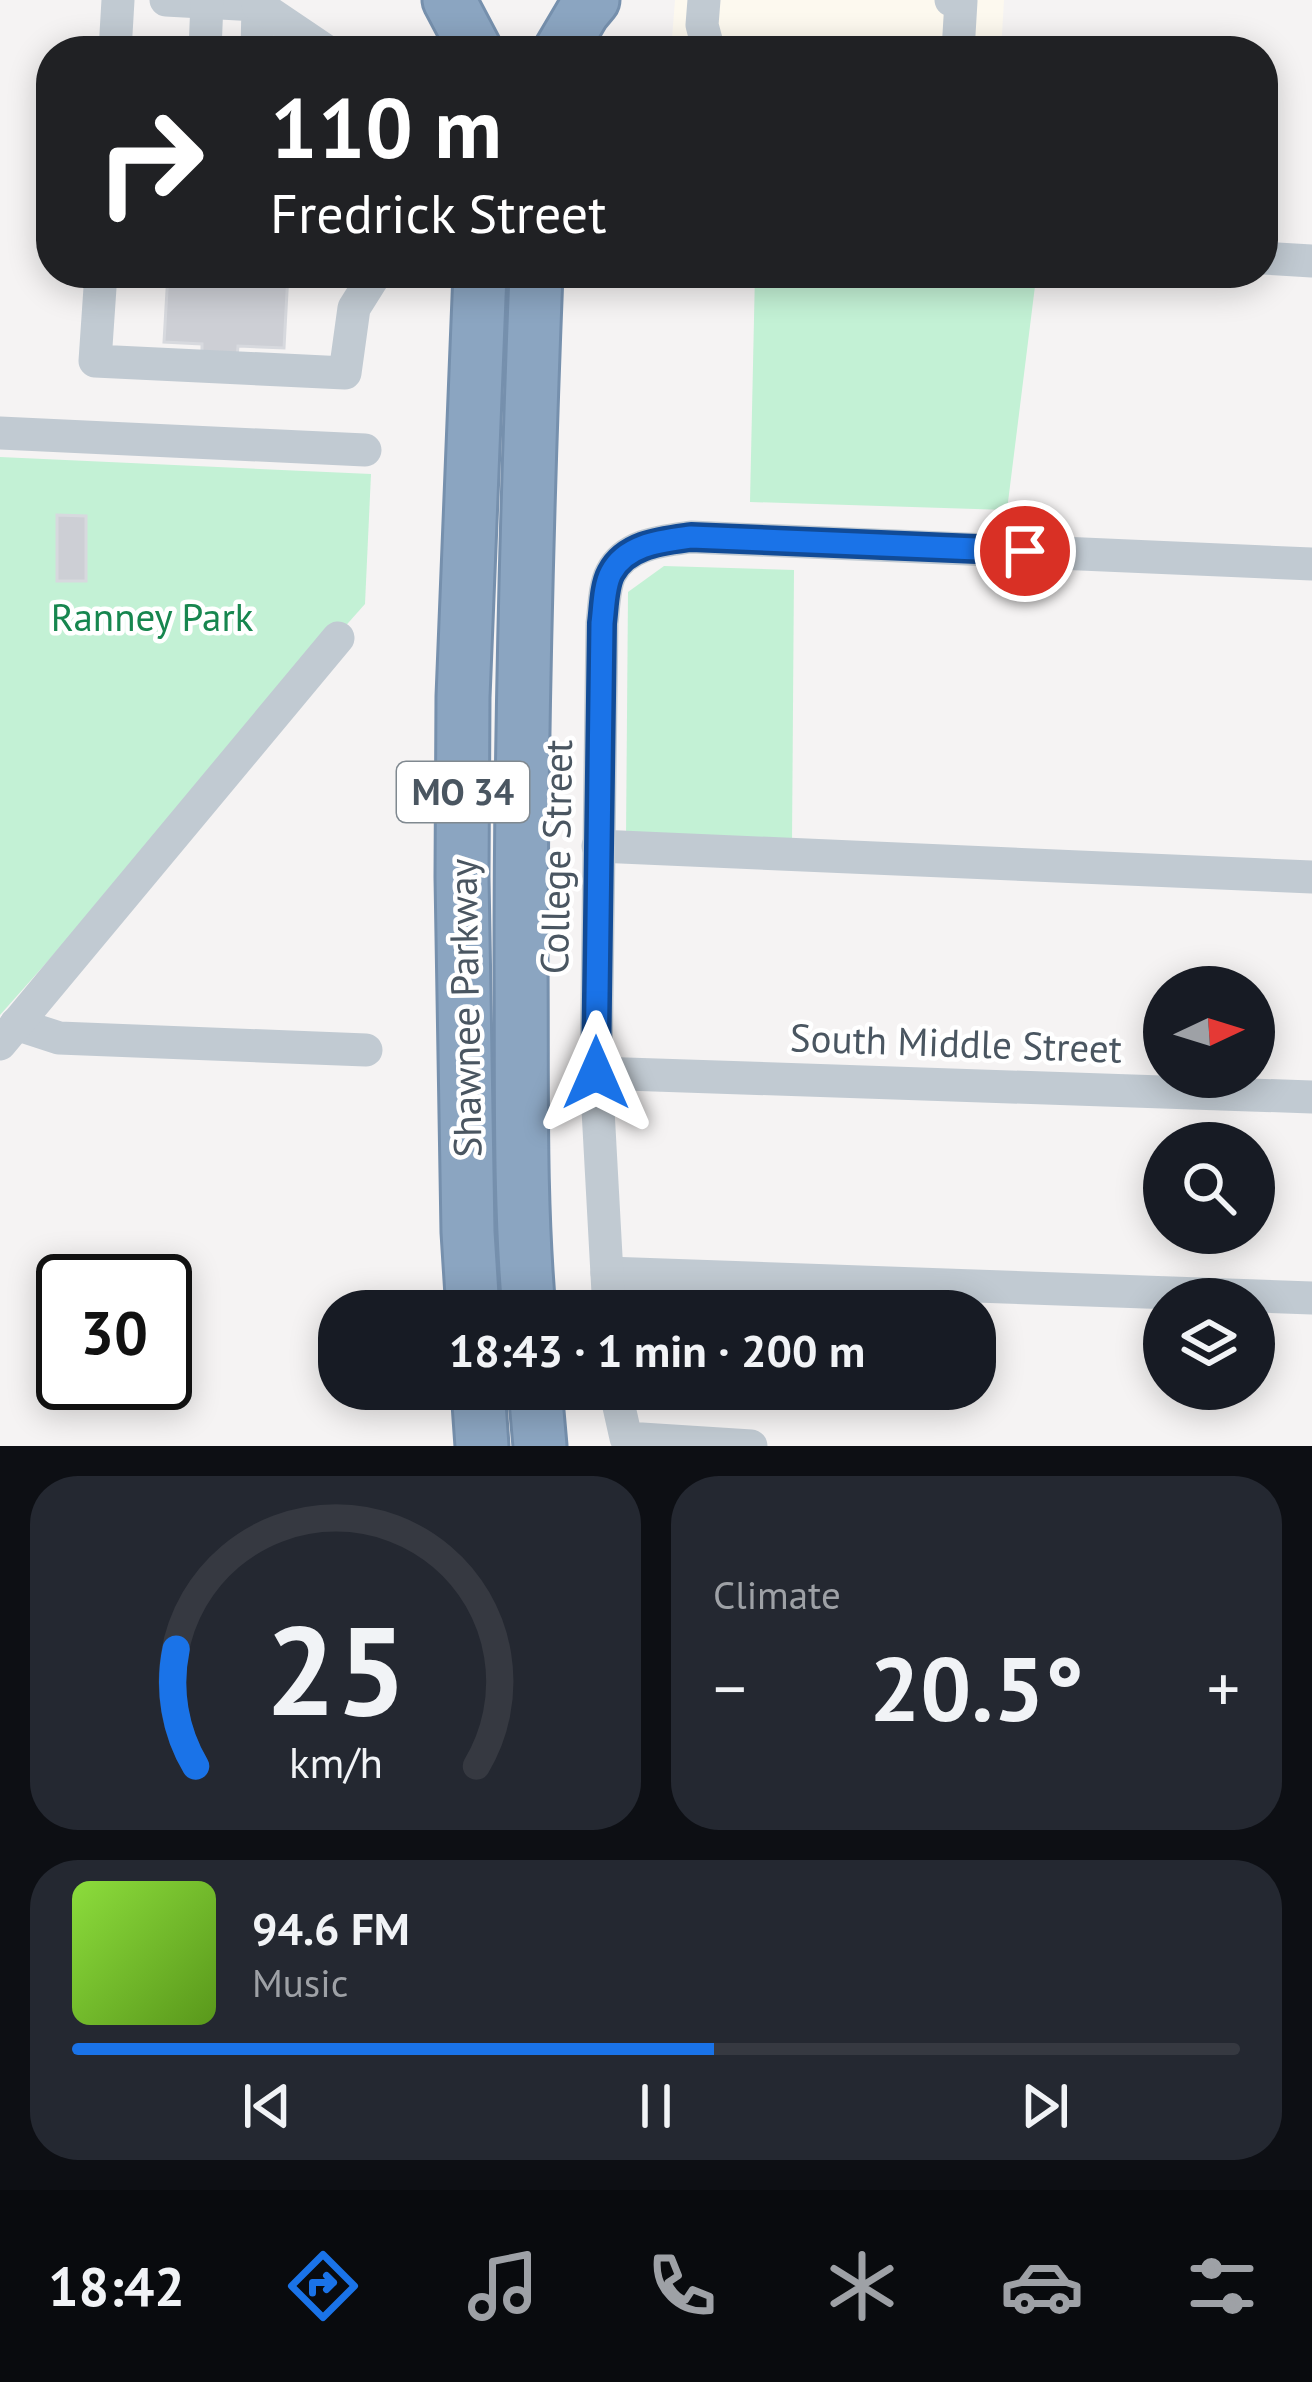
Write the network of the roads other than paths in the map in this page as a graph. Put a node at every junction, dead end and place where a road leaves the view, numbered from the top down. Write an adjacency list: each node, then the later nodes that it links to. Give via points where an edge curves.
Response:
1 (118, 0): 11 (street)
2 (166, 0): 9 (street)
3 (449, 0): 15 (highway)
4 (492, 0): 16 (highway)
5 (548, 0): 17 (highway)
6 (593, 0): 18 (highway)
7 (704, 0): 19 (street)
8 (951, 0): 20 (street, via 961,1)
9 (208, 2): 10 (street); 12 (street)
10 (258, 2): 13 (street); 14 (street)
11 (116, 36)
12 (207, 36)
13 (257, 36)
14 (304, 36)
15 (468, 36)
16 (490, 36)
17 (547, 36)
18 (569, 36)
19 (705, 36)
20 (959, 36)
21 (1278, 259): 22 (street)
22 (1312, 261)
23 (100, 288): 28 (street, via 95,361 345,373)
24 (351, 288): 28 (street)
25 (367, 288): 28 (street)
26 (479, 288): 40 (highway, Shawnee Parkway / MO 34, via 463,697)
27 (535, 288): 41 (highway, Shawnee Parkway / MO 34, via 521,842)
28 (354, 308)
29 (0, 433): 30 (street)
30 (365, 450)
31 (1312, 564): 33 (street, College Street, via 691,537 627,554 610,575 602,623)
32 (338, 638): 35 (street)
33 (598, 846): 34 (street); 37 (street, College Street)
34 (1312, 877)
35 (8, 1034): 36 (street)
36 (366, 1050)
37 (596, 1073): 38 (street, South Middle Street); 39 (street, College Street)
38 (1312, 1097)
39 (607, 1273): 42 (street, College Street); 43 (street)
40 (472, 1290)
41 (528, 1290)
42 (608, 1290)
43 (1312, 1298)
44 (479, 1410): 47 (highway)
45 (537, 1410): 48 (highway)
46 (620, 1410): 49 (street, via 626,1438)
47 (482, 1446)
48 (540, 1446)
49 (751, 1446)

